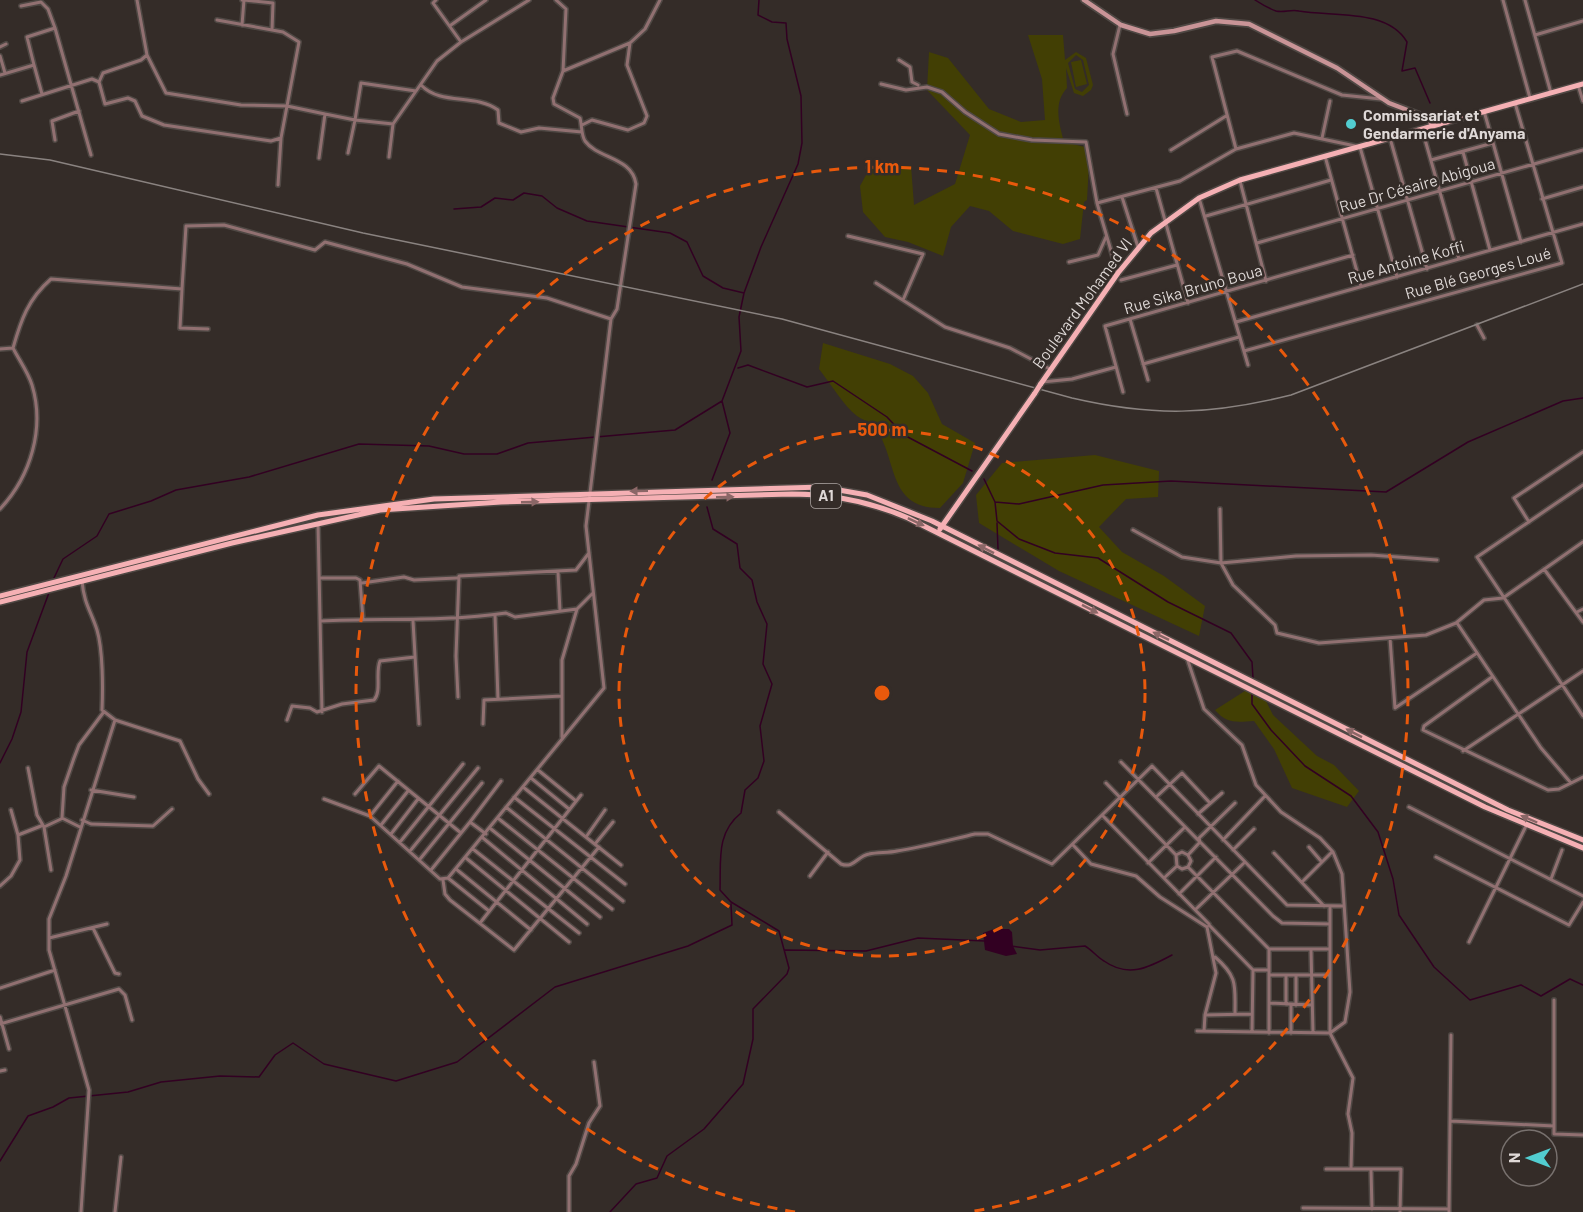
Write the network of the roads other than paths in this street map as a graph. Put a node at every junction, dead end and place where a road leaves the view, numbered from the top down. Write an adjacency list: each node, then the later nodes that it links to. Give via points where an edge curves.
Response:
1 (137, 0): 24 (street)
2 (243, 0): 15 (street); 18 (street, via 273,3)
3 (436, 0): 16 (street, via 433,3)
4 (486, 0): 16 (street)
5 (529, 0): 20 (street)
6 (557, 0): 28 (street, via 566,9)
7 (660, 0): 21 (street, via 645,29)
8 (1084, 0): 14 (street)
9 (1503, 0): 41 (street)
10 (1525, 0): 19 (street)
11 (21, 6): 17 (street, via 41,2)
12 (217, 20): 15 (street)
13 (1583, 21): 19 (street)
14 (1121, 24): 40 (street, via 1150,34 1216,21 1249,24 1337,68); 50 (street, via 1113,54)
15 (242, 25): 18 (street)
16 (450, 25): 20 (street)
17 (55, 28): 27 (street, via 27,37); 34 (street)
18 (272, 30): 46 (street, via 298,42)
19 (1535, 35): 38 (street)
20 (461, 42): 35 (street, via 437,61)
21 (630, 43): 28 (street); 54 (street, via 627,65 647,116 644,123 628,130 592,120)
22 (6, 44): 23 (street)
23 (0, 47)
24 (147, 55): 31 (street, via 103,73); 46 (street, via 166,93 241,105)
25 (0, 56): 29 (street)
26 (899, 60): 36 (street, via 910,67 912,82)
27 (34, 65): 29 (street); 39 (street)
28 (563, 71): 54 (street, via 554,104 580,118)
29 (5, 73): 30 (street)
30 (0, 75)
31 (99, 82): 34 (street, via 92,79); 58 (street, via 105,104 128,98 135,101 142,116 164,125 271,141)
32 (881, 84): 36 (street, via 906,90)
33 (1581, 84): 38 (main road, Boulevard Mohamed VI); 44 (street)
34 (71, 85): 39 (street); 47 (street)
35 (421, 85): 37 (street); 57 (street, via 430,94 490,104 498,110 499,123 521,132 539,128)
36 (920, 86): 87 (street, via 942,92 999,134 1086,142)
37 (417, 91): 52 (street, via 362,83); 53 (street)
38 (1551, 93): 41 (main road, Boulevard Mohamed VI)
39 (42, 94): 42 (street)
40 (1383, 99): 51 (street, via 1342,95 1237,51 1212,57); 55 (street, via 1428,118)
41 (1530, 99): 45 (main road, Boulevard Mohamed VI)
42 (22, 101)
43 (1330, 101): 59 (street)
44 (1583, 101)
45 (1515, 103): 48 (main road, Boulevard Mohamed VI); 74 (street, Rue Blé Georges Loué)
46 (287, 106): 49 (street); 58 (street)
47 (79, 111): 61 (street, via 52,121); 69 (street)
48 (1484, 111): 55 (main road, Boulevard Mohamed VI); 62 (street)
49 (325, 114): 52 (street); 72 (street)
50 (1127, 114)
51 (1226, 116): 64 (street); 65 (street)
52 (355, 120): 53 (street); 68 (street)
53 (393, 124): 71 (street)
54 (582, 125): 57 (street)
55 (1432, 126): 56 (main road, Boulevard Mohamed VI)
56 (1422, 129): 60 (main road, Boulevard Mohamed VI); 73 (street)
57 (582, 132): 116 (street, via 589,145 618,160 635,177 617,309)
58 (281, 138): 79 (street)
59 (1322, 138): 63 (street); 64 (street, via 1294,133)
60 (1390, 138): 63 (main road, Boulevard Mohamed VI); 86 (street)
61 (55, 140)
62 (1493, 143): 67 (street); 75 (street)
63 (1360, 147): 70 (main road, Boulevard Mohamed VI); 89 (street)
64 (1236, 149): 81 (street, via 1180,181)
65 (1171, 150)
66 (1583, 150): 74 (street, Rue Dr Césaire Abigoua)
67 (1462, 152): 73 (street); 78 (street)
68 (348, 153)
69 (91, 155)
70 (1325, 156): 76 (main road, Boulevard Mohamed VI); 77 (street)
71 (389, 157)
72 (319, 158)
73 (1431, 160): 82 (street)
74 (1532, 165): 75 (street, Rue Dr Césaire Abigoua); 85 (street, Rue Blé Georges Loué)
75 (1501, 173): 78 (street, Rue Dr Césaire Abigoua); 97 (street)
76 (1240, 180): 84 (main road, Boulevard Mohamed VI); 88 (street)
77 (1331, 180): 88 (street); 91 (street)
78 (1471, 182): 82 (street, Rue Dr Césaire Abigoua); 100 (street)
79 (278, 185)
80 (1583, 187): 85 (street)
81 (1156, 188): 83 (street); 92 (street)
82 (1439, 190): 86 (street, Rue Dr Césaire Abigoua); 102 (street)
83 (1122, 197): 87 (street); 99 (street)
84 (1199, 198): 90 (street); 92 (main road, Boulevard Mohamed VI)
85 (1542, 199): 94 (street, Rue Blé Georges Loué)
86 (1407, 200): 89 (street, Rue Dr Césaire Abigoua); 105 (street)
87 (1097, 202): 95 (street)
88 (1246, 204): 90 (street); 98 (street)
89 (1378, 208): 91 (street, Rue Dr Césaire Abigoua); 107 (street)
90 (1205, 216): 113 (street)
91 (1342, 218): 98 (street, Rue Dr Césaire Abigoua); 101 (street)
92 (1165, 220): 99 (main road, Boulevard Mohamed VI); 104 (street)
93 (1583, 224): 94 (street, Rue Antoine Koffi)
94 (1552, 233): 97 (street, Rue Antoine Koffi); 125 (street, Rue Blé Georges Loué, via 1562,263)
95 (1107, 235): 103 (street, via 1098,255); 106 (street)
96 (848, 236): 114 (street, via 923,254)
97 (1521, 242): 100 (street, Rue Antoine Koffi)
98 (1257, 243): 109 (street)
99 (1138, 247): 106 (main road, Boulevard Mohamed VI)
100 (1490, 250): 102 (street, Rue Antoine Koffi)
101 (1353, 255): 109 (street, Rue Sika Bruno Boua); 111 (street)
102 (1459, 259): 105 (street, Rue Antoine Koffi)
103 (1069, 262)
104 (1177, 265): 108 (street); 115 (street)
105 (1427, 269): 107 (street, Rue Antoine Koffi)
106 (1118, 273): 129 (main road, Boulevard Mohamed VI)
107 (1396, 277): 111 (street, Rue Antoine Koffi)
108 (1121, 280)
109 (1266, 281): 113 (street, Rue Sika Bruno Boua)
110 (876, 283): 114 (street)
111 (1361, 286): 118 (street, Rue Antoine Koffi)
112 (182, 289): 116 (street, via 186,226 224,225 315,250 325,242 407,264 462,287 547,298); 120 (street, via 180,328); 123 (street, via 51,279 34,294 22,316)
113 (1226, 291): 115 (street, Rue Sika Bruno Boua); 118 (street)
114 (903, 300): 129 (street, via 945,327 1010,348)
115 (1188, 303): 117 (street, Rue Sika Bruno Boua)
116 (611, 319): 135 (street)
117 (1130, 319): 126 (street); 128 (street, Rue Sika Bruno Boua, via 1105,326)
118 (1236, 322): 121 (street)
119 (1477, 325): 122 (street)
120 (208, 329)
121 (1240, 337): 125 (street); 126 (street)
122 (1484, 338)
123 (13, 348): 124 (street); 138 (street, via 32,383 39,414 26,470 13,495)
124 (0, 349)
125 (1244, 351): 127 (street)
126 (1143, 364): 130 (street)
127 (1248, 365)
128 (1116, 367): 131 (street); 132 (street, Rue Sika Bruno Boua)
129 (1050, 369): 131 (main road, Boulevard Mohamed VI)
130 (1148, 380)
131 (1041, 383): 141 (main road, Boulevard Mohamed VI, bridge)
132 (1123, 392)
133 (1583, 452): 140 (street, via 1514,498)
134 (1583, 484): 140 (street)
135 (589, 492): 136 (street); 141 (main road, A1, one-way to 135, via 890,502 835,489 794,486); 155 (main road, A1, via 434,498 318,515)
136 (587, 500): 139 (main road, A1, one-way to 136, via 425,506); 143 (main road, A1, one-way to 143, via 811,494 887,509); 145 (street)
137 (1220, 508): 147 (street)
138 (0, 509)
139 (318, 522): 150 (street); 152 (main road, A1)
140 (1529, 522): 156 (street, via 1477,557)
141 (942, 526): 143 (main road, Boulevard Mohamed VI); 256 (main road, A1, one-way to 141, via 1490,801)
142 (1133, 530): 147 (street, via 1182,557)
143 (938, 533): 172 (main road, A1, one-way to 172)
144 (1583, 542): 148 (street)
145 (590, 553): 149 (street, via 576,570); 154 (street)
146 (1437, 560): 147 (street, via 1371,555 1296,556)
147 (1221, 563): 169 (street, via 1233,585 1275,625 1277,633 1318,643)
148 (1544, 569): 156 (street); 161 (street)
149 (558, 572): 151 (street, via 471,574); 160 (street)
150 (321, 578): 153 (street, via 356,578); 165 (street)
151 (457, 578): 153 (street, via 404,577); 163 (street)
152 (82, 581): 157 (main road, A1); 180 (street, via 83,600 100,645)
153 (362, 583): 164 (street)
154 (593, 593): 158 (street); 187 (street, via 604,688)
155 (0, 596)
156 (1503, 598): 168 (street, via 1484,600); 175 (street)
157 (0, 602)
158 (577, 609): 160 (street); 176 (street, via 562,660)
159 (1583, 609): 161 (street)
160 (560, 611): 162 (street, via 515,617 506,613)
161 (1577, 612): 167 (street)
162 (495, 615): 163 (street); 178 (street)
163 (458, 618): 166 (street); 177 (street)
164 (363, 619): 165 (street); 166 (street)
165 (321, 621): 179 (street)
166 (413, 621): 171 (street)
167 (1583, 622)
168 (1456, 623): 169 (street, via 1420,637); 170 (street)
169 (1390, 638): 170 (street, via 1395,708)
170 (1477, 652): 174 (street)
171 (415, 657): 179 (street, via 380,661 374,700); 186 (street)
172 (1187, 657): 210 (street, via 1207,714 1242,746 1254,780); 242 (main road, A1)
173 (1583, 671): 175 (street)
174 (1492, 677): 181 (street); 188 (street, via 1422,728)
175 (1563, 684): 181 (street); 182 (street)
176 (562, 696): 178 (street); 187 (street)
177 (458, 698)
178 (498, 699): 185 (street, via 483,701)
179 (322, 712): 184 (street, via 292,706)
180 (103, 713): 183 (street); 232 (street, via 79,745 64,787)
181 (1518, 714): 188 (street); 201 (street)
182 (1583, 716)
183 (115, 720): 204 (street); 207 (street, via 180,741)
184 (287, 720)
185 (483, 723)
186 (419, 724)
187 (562, 737): 193 (street)
188 (1463, 751): 201 (street, via 1548,790)
189 (1121, 762): 196 (street)
190 (463, 764): 220 (street)
191 (28, 768): 240 (street)
192 (478, 768): 229 (street)
193 (538, 770): 195 (street); 217 (street)
194 (1583, 777): 201 (street)
195 (531, 778): 203 (street); 224 (street)
196 (1138, 780): 202 (street, via 1152,766); 213 (street); 216 (street)
197 (501, 781): 236 (street)
198 (398, 782): 205 (street); 208 (street, via 377,766); 230 (street)
199 (482, 783): 238 (street)
200 (1106, 783): 216 (street)
201 (1570, 783)
202 (1168, 784): 213 (street); 218 (street, via 1182,773); 228 (street)
203 (523, 787): 212 (street); 233 (street)
204 (91, 790): 211 (street); 235 (street)
205 (408, 790): 215 (street); 239 (street)
206 (1222, 793): 218 (street)
207 (209, 794)
208 (355, 794)
209 (581, 795): 217 (street)
210 (1265, 795): 255 (street); 270 (street)
211 (134, 797)
212 (514, 797): 221 (street); 246 (street)
213 (1156, 797): 244 (street)
214 (324, 799): 230 (street)
215 (418, 799): 220 (street); 249 (street)
216 (1120, 799): 231 (street); 260 (street)
217 (576, 801): 224 (street)
218 (1210, 803): 228 (street)
219 (1235, 803): 241 (street)
220 (428, 807): 229 (street); 257 (street)
221 (506, 807): 234 (street); 254 (street)
222 (1409, 807): 278 (street)
223 (172, 809): 235 (street, via 153,826 92,824)
224 (569, 809): 233 (street)
225 (10, 810): 251 (street)
226 (605, 810): 252 (street)
227 (779, 812): 269 (street)
228 (1198, 814): 241 (street)
229 (439, 815): 238 (street); 266 (street)
230 (370, 816): 239 (street)
231 (1103, 816): 259 (street); 283 (street)
232 (62, 818): 240 (street); 243 (street)
233 (562, 818): 246 (street); 252 (street)
234 (498, 819): 245 (street); 265 (street)
235 (82, 820): 243 (street)
236 (470, 822): 248 (street); 250 (street)
237 (613, 822): 261 (street)
238 (449, 823): 248 (street); 279 (street)
239 (381, 825): 249 (street)
240 (43, 826): 251 (street); 289 (street)
241 (1210, 826): 255 (street); 258 (street)
242 (1526, 826): 263 (main road, A1); 278 (street)
243 (80, 827): 330 (street, via 66,876 52,906)
244 (1185, 827): 258 (street); 260 (street)
245 (491, 829): 250 (street); 280 (street)
246 (554, 829): 254 (street); 277 (street)
247 (1254, 829): 267 (street)
248 (461, 833): 290 (street)
249 (391, 834): 257 (street)
250 (486, 834): 253 (street)
251 (18, 835): 302 (street, via 20,860)
252 (586, 837): 261 (street)
253 (483, 838): 264 (street); 291 (street)
254 (545, 839): 265 (street); 288 (street)
255 (1223, 840): 267 (street)
256 (1583, 840)
257 (400, 842): 266 (street)
258 (1200, 842): 273 (street); 274 (street)
259 (1073, 845): 269 (street, via 1052,864 988,834 896,852 871,853 847,866); 326 (street, via 1091,864 1136,876 1160,897)
260 (1167, 845): 272 (street); 283 (street)
261 (597, 846): 277 (street); 284 (street)
262 (1309, 847): 281 (street)
263 (1583, 848)
264 (473, 849): 276 (street); 299 (street)
265 (537, 849): 280 (street); 295 (street)
266 (410, 850): 279 (street)
267 (1233, 850): 282 (street)
268 (1562, 850): 298 (street)
269 (828, 852): 294 (street)
270 (1333, 852): 281 (street); 314 (street, via 1342,873)
271 (1274, 853): 300 (street)
272 (1176, 855): 273 (street); 285 (street)
273 (1188, 855): 286 (street)
274 (1216, 857): 292 (street); 293 (street)
275 (1436, 857): 303 (street)
276 (465, 858): 287 (street); 305 (street)
277 (590, 858): 288 (street); 301 (street)
278 (1510, 858): 298 (street); 303 (street)
279 (420, 859): 290 (street)
280 (529, 860): 291 (street); 304 (street)
281 (1322, 861): 300 (street)
282 (1245, 862): 292 (street); 313 (street, via 1287,905)
283 (1148, 863): 296 (street)
284 (621, 865)
285 (1177, 866): 286 (street); 296 (street)
286 (1188, 867): 293 (street)
287 (456, 868): 297 (street); 311 (street)
288 (582, 868): 295 (street); 310 (street)
289 (51, 870)
290 (431, 870): 297 (street)
291 (521, 870): 299 (street); 309 (street)
292 (1233, 874): 306 (street); 325 (street, via 1282,923)
293 (1198, 875): 306 (street); 307 (street)
294 (810, 876)
295 (574, 878): 304 (street); 317 (street)
296 (1164, 878): 307 (street)
297 (446, 879): 319 (street); 322 (street, via 445,894)
298 (1551, 879): 308 (street)
299 (513, 880): 305 (street); 316 (street)
300 (1302, 882): 313 (street)
301 (625, 884)
302 (0, 886)
303 (1496, 887): 312 (street, via 1569,925); 332 (street)
304 (565, 888): 309 (street); 320 (street)
305 (505, 890): 311 (street); 321 (street)
306 (1214, 892): 318 (street); 333 (street)
307 (1179, 894): 318 (street)
308 (1583, 896)
309 (558, 898): 316 (street); 324 (street)
310 (623, 900)
311 (497, 901): 319 (street); 328 (street)
312 (1583, 902)
313 (1324, 906): 315 (street)
314 (1343, 906): 315 (street); 364 (street, via 1349,1010 1345,1022)
315 (1330, 907): 325 (street)
316 (549, 909): 321 (street); 329 (street)
317 (612, 909)
318 (1196, 909): 326 (street)
319 (489, 911): 322 (street)
320 (600, 918)
321 (541, 919): 328 (street); 331 (street)
322 (480, 923): 328 (street, via 514,950)
323 (107, 924): 327 (street)
324 (587, 924)
325 (1330, 924): 334 (street)
326 (1208, 925): 336 (street); 338 (street)
327 (93, 927): 330 (street); 340 (street, via 108,964)
328 (532, 930)
329 (579, 933)
330 (49, 938): 337 (street)
331 (569, 942)
332 (1469, 942)
333 (1269, 949): 335 (street); 339 (street)
334 (1330, 949): 335 (street); 343 (street)
335 (1311, 950): 344 (street)
336 (1214, 956): 352 (street, via 1234,980); 354 (street, via 1216,973)
337 (55, 970): 345 (street); 348 (street)
338 (1253, 970): 339 (street); 353 (street)
339 (1269, 972): 341 (street); 347 (street)
340 (119, 974)
341 (1286, 975): 342 (street); 349 (street)
342 (1296, 975): 344 (street); 350 (street)
343 (1330, 975): 344 (street); 364 (street)
344 (1312, 976): 351 (street)
345 (0, 988)
346 (1554, 1000): 371 (street)
347 (1269, 1003): 349 (street); 363 (street)
348 (66, 1004): 356 (street, via 119,989 125,995); 357 (street); 382 (street, via 89,1090)
349 (1286, 1004): 350 (street)
350 (1294, 1005): 351 (street); 361 (street)
351 (1312, 1005): 362 (street)
352 (1235, 1014): 353 (street); 354 (street)
353 (1252, 1014): 360 (street)
354 (1205, 1015): 359 (street)
355 (0, 1017): 357 (street)
356 (132, 1020)
357 (1, 1023): 366 (street)
358 (1197, 1031): 359 (street)
359 (1204, 1031): 360 (street)
360 (1252, 1032): 363 (street)
361 (1292, 1032): 362 (street); 363 (street)
362 (1313, 1032): 364 (street)
363 (1269, 1033)
364 (1330, 1033): 375 (street, via 1353,1078 1348,1114)
365 (1451, 1035): 370 (street)
366 (9, 1049)
367 (594, 1062): 384 (street, via 600,1106 589,1123 569,1176)
368 (5, 1070): 369 (street)
369 (0, 1071)
370 (1451, 1121): 371 (street); 381 (street)
371 (1554, 1126): 372 (street, via 1554,1134)
372 (1583, 1135)
373 (121, 1157): 383 (street)
374 (1326, 1169): 375 (street)
375 (1351, 1169): 376 (street)
376 (1371, 1170): 378 (street); 380 (street, via 1401,1169)
377 (1303, 1208): 379 (street)
378 (1372, 1209): 379 (street); 380 (street)
379 (1350, 1211)
380 (1400, 1211): 381 (street)
381 (1449, 1211)
382 (81, 1212)
383 (115, 1212)
384 (569, 1212)

